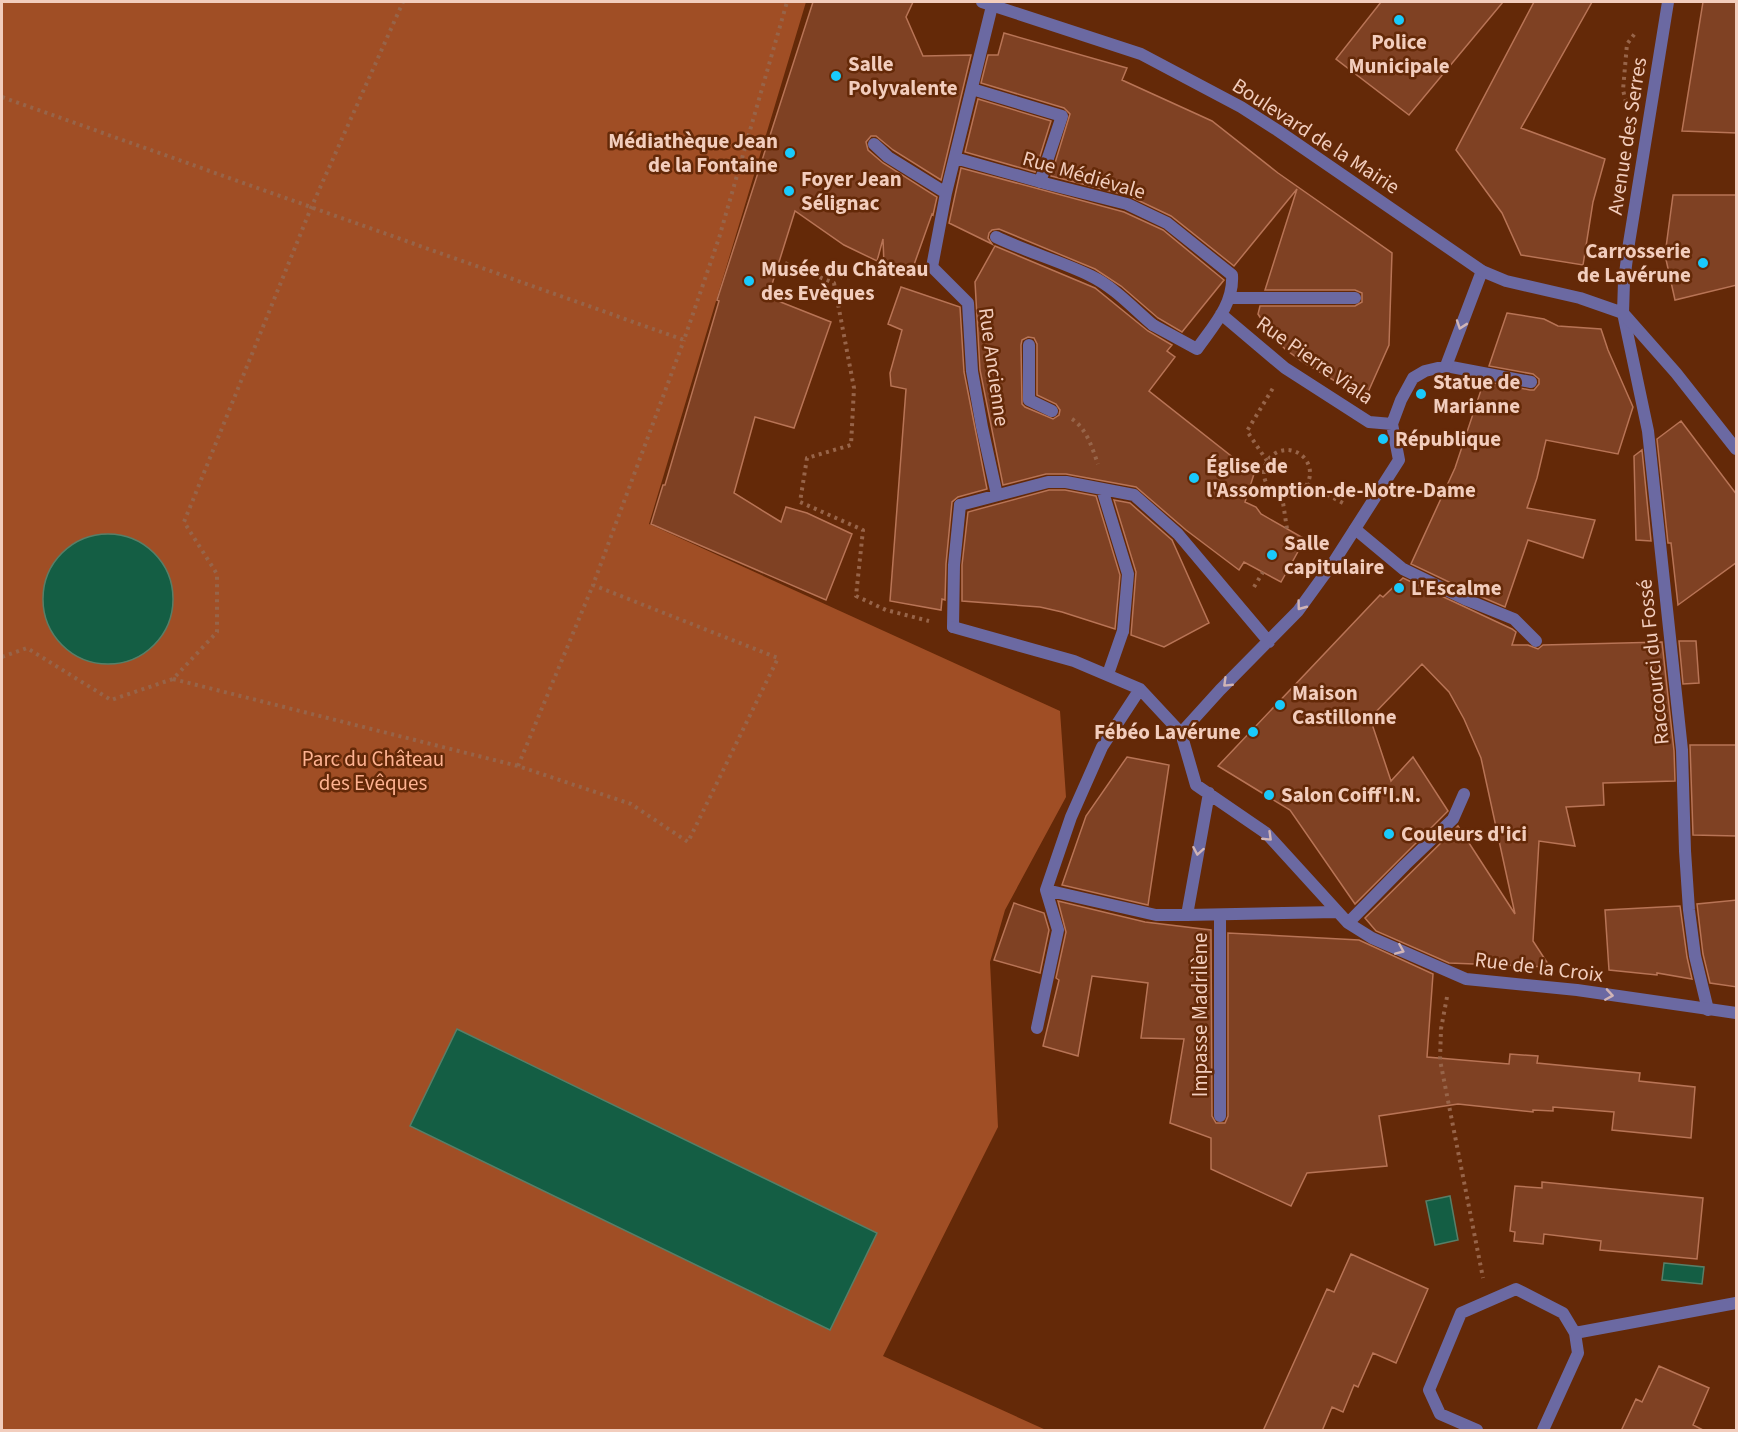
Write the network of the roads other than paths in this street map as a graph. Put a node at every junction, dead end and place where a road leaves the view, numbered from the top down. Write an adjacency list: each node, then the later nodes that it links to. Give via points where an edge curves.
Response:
1 (1668, 2): 12 (street, Avenue des Serres, via 1629,243)
2 (987, 4): 3 (street); 9 (street, Boulevard de la Mairie, via 1141,54 1242,108)
3 (972, 89): 5 (street); 6 (street, via 1062,116)
4 (874, 144): 7 (street)
5 (955, 158): 6 (street, Rue Médiévale); 7 (street)
6 (1040, 182): 10 (street, Rue Médiévale, via 1127,204 1167,223 1232,274)
7 (946, 194): 21 (street, Rue Ancienne, via 932,267 968,303 972,371)
8 (996, 237): 13 (street, via 1092,276 1153,325 1197,349)
9 (1482, 271): 12 (street, Boulevard de la Mairie); 15 (street, one-way to 15)
10 (1230, 298): 11 (street); 13 (street)
11 (1355, 298)
12 (1623, 313): 19 (street); 35 (street, Raccourci du Fossé, via 1648,430 1682,750 1689,910)
13 (1221, 314): 18 (street, Rue Pierre Viala, via 1286,368 1369,422)
14 (1029, 345): 17 (street, via 1029,399)
15 (1446, 366): 16 (street); 18 (street, via 1413,378)
16 (1531, 382)
17 (1052, 411)
18 (1392, 424): 22 (street, via 1399,460)
19 (1737, 449)
20 (1102, 489): 21 (street, via 1048,482); 24 (street, via 1134,495 1178,534); 25 (street, via 1128,574 1123,631)
21 (997, 495): 25 (street, via 960,505 953,627)
22 (1355, 529): 23 (street, via 1403,569 1514,619); 24 (street, one-way to 24, via 1298,611)
23 (1536, 641)
24 (1269, 642): 27 (street, one-way to 27)
25 (1107, 674): 26 (street)
26 (1140, 689): 27 (street); 30 (street, via 1102,747 1071,817)
27 (1181, 734): 28 (street, Rue de la Croix, via 1196,785)
28 (1209, 793): 31 (street, Rue de la Croix, one-way to 31, via 1266,833); 32 (street, one-way to 32)
29 (1464, 794): 34 (street, via 1453,819)
30 (1046, 890): 32 (street, via 1156,915); 37 (street, via 1058,930)
31 (1337, 912): 33 (street); 34 (street, Rue de la Croix)
32 (1187, 915): 33 (street)
33 (1220, 915): 38 (street, Impasse Madrilène)
34 (1348, 923): 35 (street, Rue de la Croix, one-way to 35, via 1372,938 1466,979 1577,990)
35 (1708, 1010): 36 (street, Rue de la Croix)
36 (1737, 1013)
37 (1037, 1028)
38 (1220, 1116)
39 (1737, 1303): 40 (street)
40 (1575, 1333): 41 (street, via 1563,1313 1516,1289 1461,1313 1429,1390 1440,1414); 42 (street, via 1578,1353)
41 (1477, 1431)
42 (1543, 1431)

